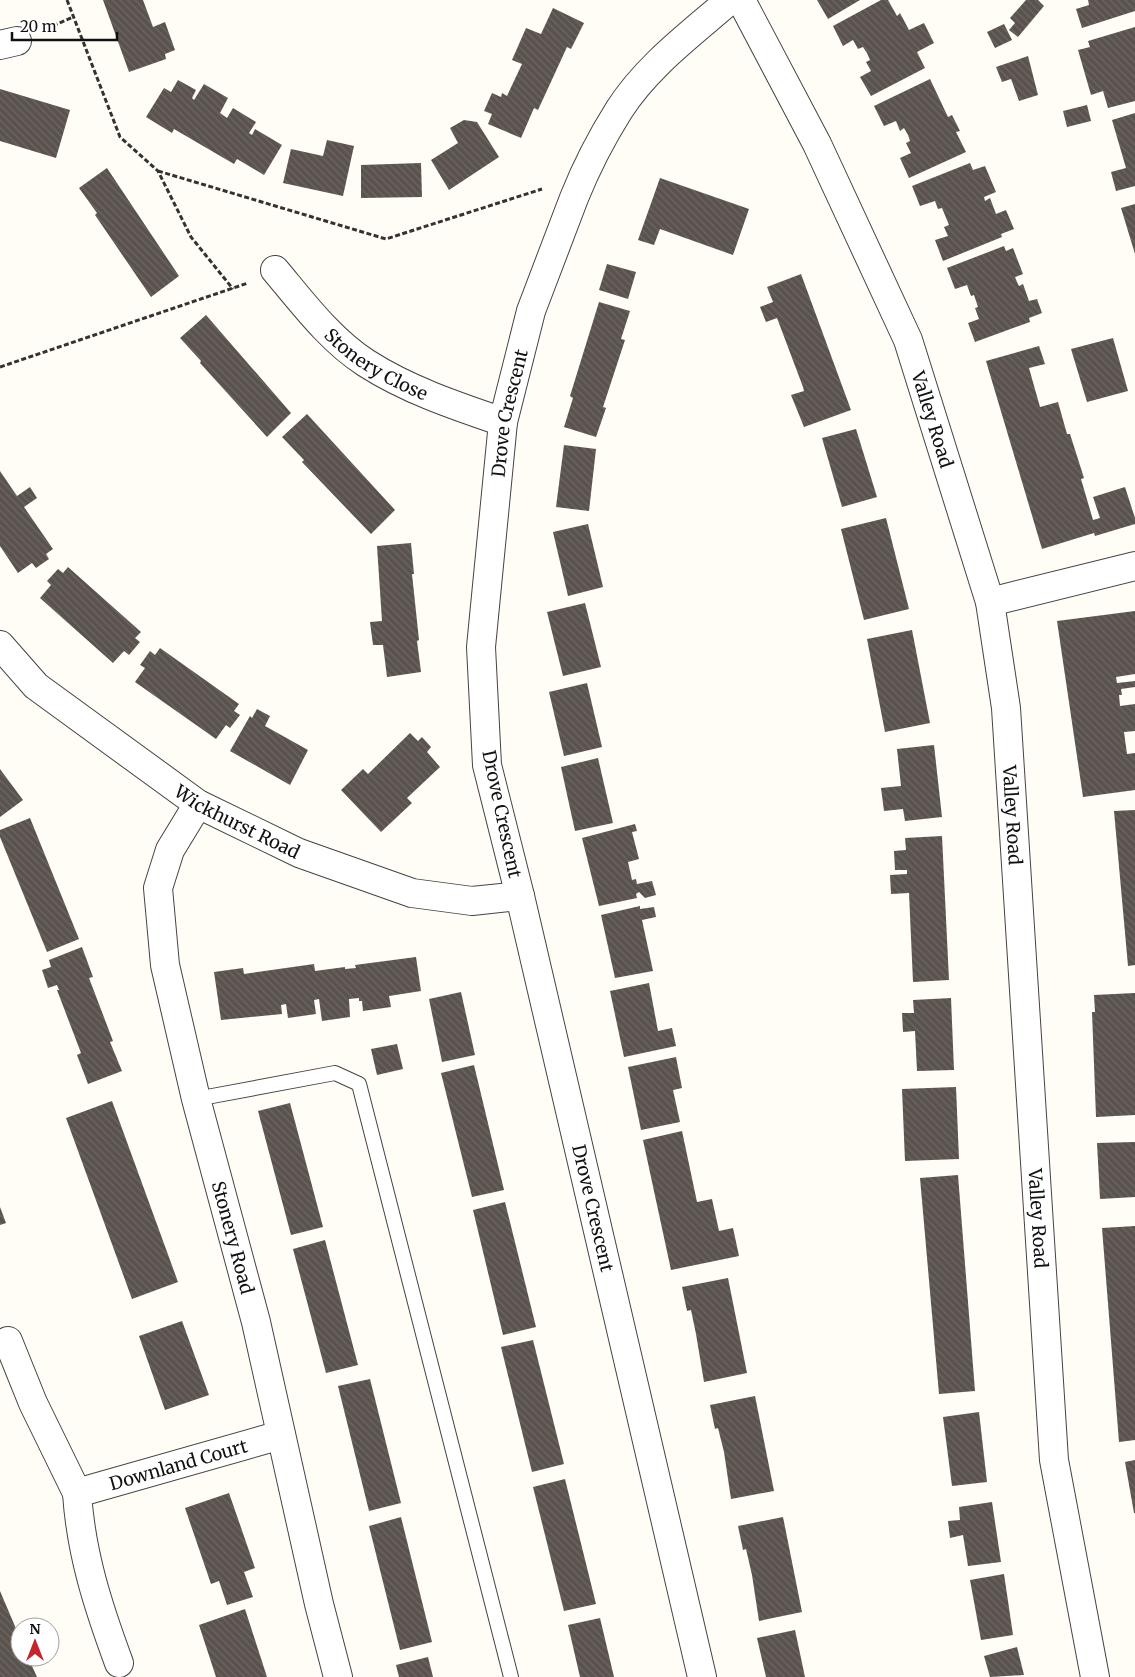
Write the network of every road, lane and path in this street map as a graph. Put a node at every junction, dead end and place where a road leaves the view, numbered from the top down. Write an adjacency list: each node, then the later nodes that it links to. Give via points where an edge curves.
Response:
1 (67, 0): 4 (path, via 120,137)
2 (730, 0): 5 (street, Drove Crescent, via 670,52 620,108)
3 (741, 0): 11 (street, Valley Road, via 817,144 908,340)
4 (158, 172): 5 (path, via 386,239 547,188); 7 (path, via 191,237)
5 (574, 198): 9 (street, Drove Crescent, via 531,311)
6 (275, 270): 7 (path); 9 (street, Stonery Close, via 323,326 365,363 433,398)
7 (233, 289): 8 (path)
8 (0, 367)
9 (503, 422): 14 (street, Drove Crescent, via 481,647 487,765)
10 (1135, 566): 11 (street)
11 (990, 602): 23 (street, Valley Road, via 1006,708 1054,1460)
12 (0, 645): 13 (street, Wickhurst Road, via 36,686)
13 (198, 804): 14 (street, Wickhurst Road, via 299,853 412,893 472,901); 15 (street, Stonery Road, via 170,850 158,888 165,965)
14 (520, 896): 22 (street, Drove Crescent)
15 (196, 1099): 17 (street, Stonery Road, via 256,1322); 21 (lane, via 335,1073 359,1084)
16 (8, 1341): 18 (street)
17 (281, 1435): 18 (street, Downland Court); 20 (street, Stonery Road)
18 (77, 1494): 19 (street, via 80,1531 95,1597)
19 (119, 1663)
20 (338, 1677)
21 (511, 1677)
22 (702, 1677)
23 (1095, 1677)

